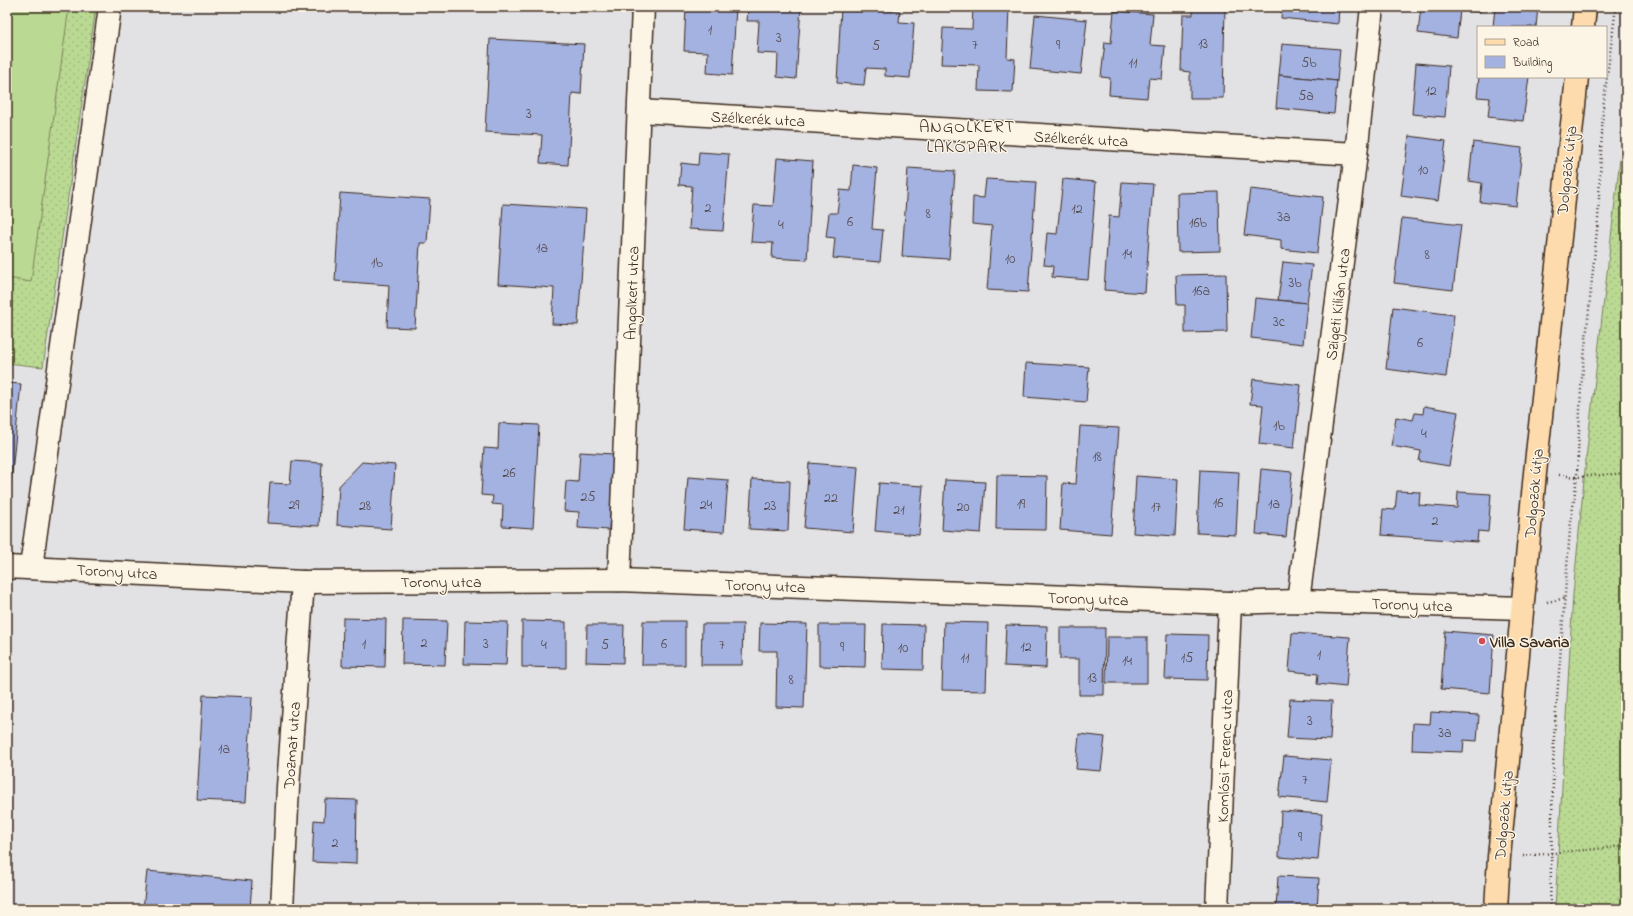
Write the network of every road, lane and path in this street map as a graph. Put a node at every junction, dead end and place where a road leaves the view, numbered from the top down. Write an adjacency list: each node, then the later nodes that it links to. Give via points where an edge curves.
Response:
1 (110, 7): 16 (street)
2 (643, 7): 10 (street, Angolkert utca)
3 (1372, 7): 11 (street, Szigeti Kilián utca)
4 (1585, 7): 6 (main road)
5 (1616, 7): 7 (path)
6 (1583, 26)
7 (1607, 77)
8 (1577, 78): 12 (main road, Dolgozók útja)
9 (1607, 78): 14 (path, via 1598,220 1581,388)
10 (639, 111): 11 (street, Szélkerék utca); 17 (street, Angolkert utca)
11 (1356, 154): 19 (street, Szigeti Kilián utca)
12 (1535, 473): 14 (path); 21 (main road, Dolgozók útja)
13 (1626, 473): 14 (path)
14 (1577, 477): 23 (path, via 1570,530 1554,737)
15 (7, 567): 16 (street, Torony utca)
16 (30, 567): 18 (street, Torony utca)
17 (620, 580): 18 (street, Torony utca); 20 (street, Torony utca)
18 (304, 582): 25 (street, Dozmat utca, via 288,787)
19 (1298, 601): 20 (street, Torony utca); 21 (street, Torony utca)
20 (1230, 603): 26 (street, Komlósi Ferenc utca)
21 (1522, 608): 24 (main road, Dolgozók útja)
22 (1626, 846): 23 (path)
23 (1551, 854): 24 (path); 28 (path)
24 (1499, 857): 27 (main road, Dolgozók útja)
25 (282, 909)
26 (1217, 909)
27 (1496, 909)
28 (1550, 909)

